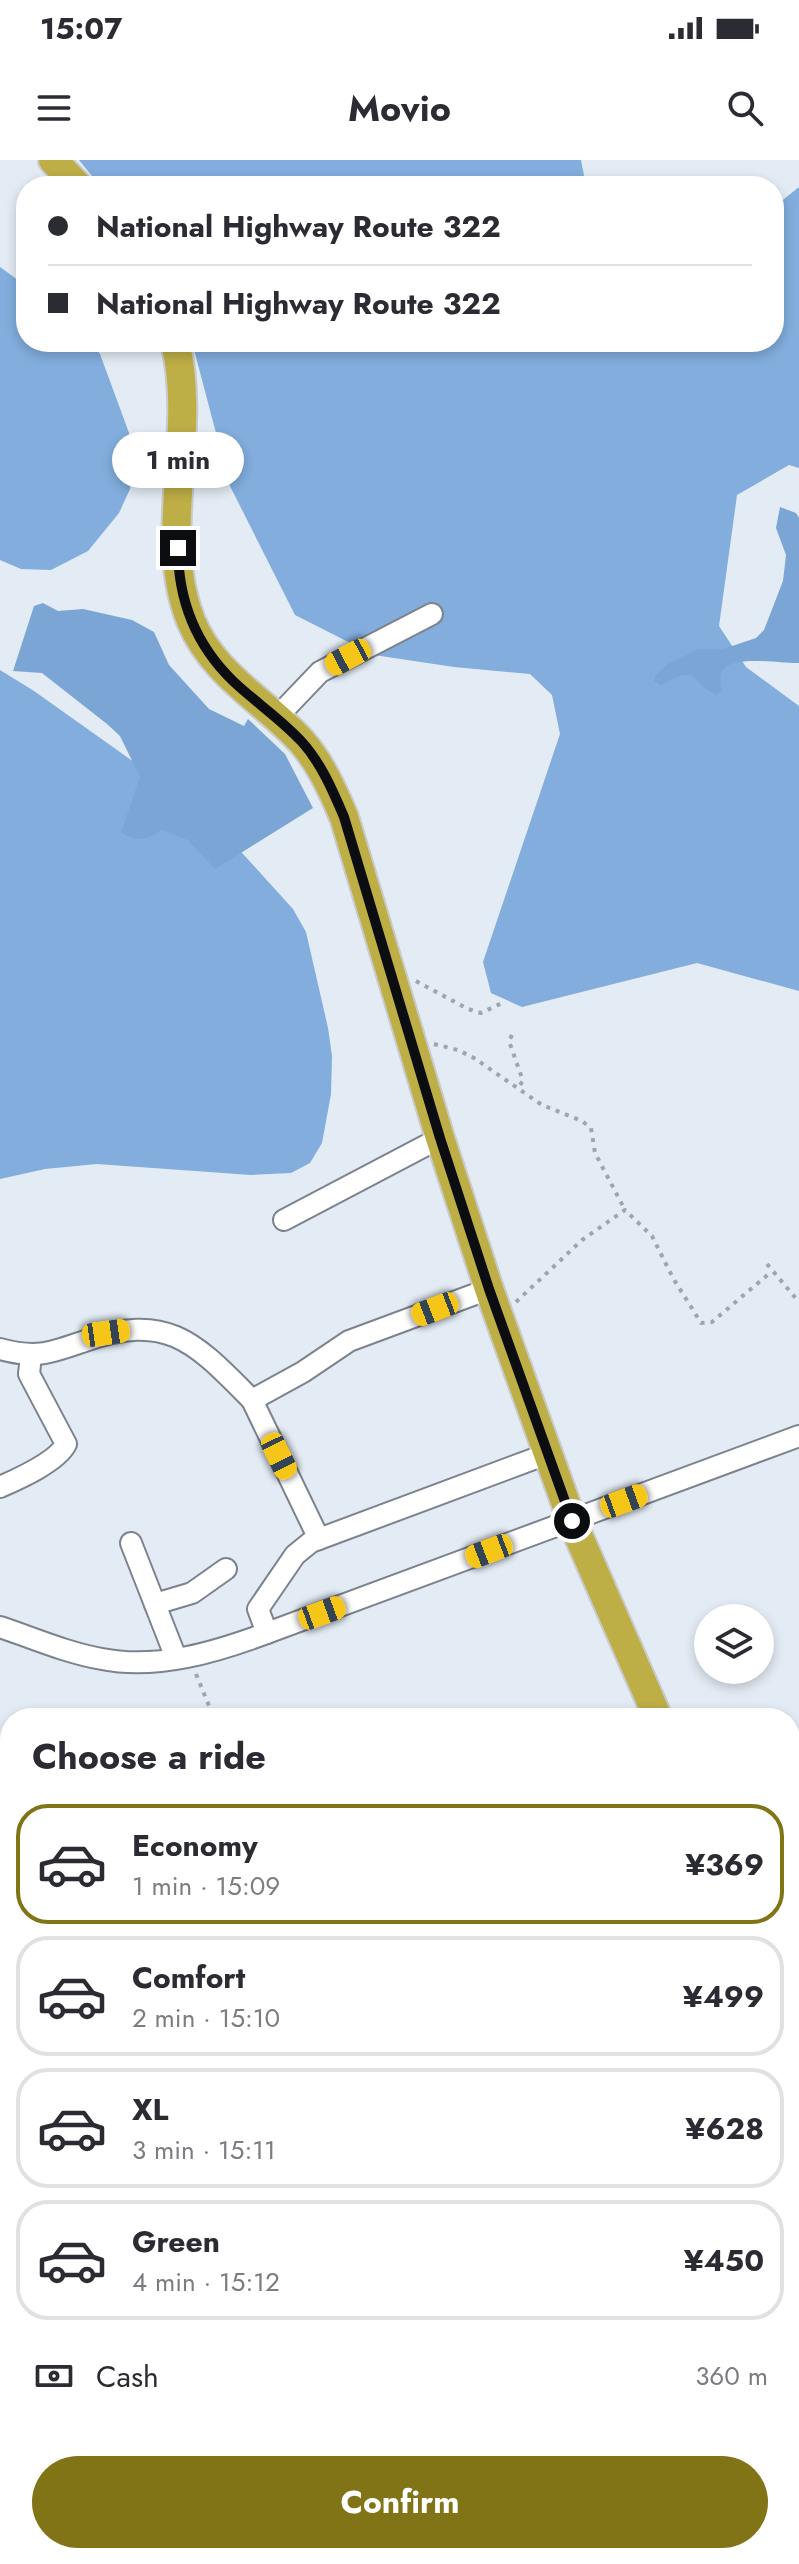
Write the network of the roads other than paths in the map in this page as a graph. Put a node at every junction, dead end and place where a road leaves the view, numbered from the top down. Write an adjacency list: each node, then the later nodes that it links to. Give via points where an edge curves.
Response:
1 (53, 160): 2 (highway)
2 (68, 176)
3 (178, 352): 5 (highway, via 183,396 178,542 182,596 211,657)
4 (432, 614): 5 (street, via 320,672)
5 (277, 717): 6 (highway, via 328,779 353,845)
6 (440, 1138): 7 (street); 8 (highway)
7 (284, 1220)
8 (493, 1301): 11 (street, via 349,1341); 13 (highway)
9 (0, 1349): 10 (street)
10 (31, 1355): 11 (street, via 106,1333 150,1329 189,1341); 14 (street, via 29,1374 66,1444)
11 (252, 1400): 16 (street)
12 (799, 1436): 15 (street)
13 (547, 1454): 15 (highway); 16 (street)
14 (0, 1487)
15 (572, 1521): 21 (street); 23 (highway)
16 (319, 1539): 21 (street, via 295,1555 258,1609)
17 (131, 1543): 19 (street)
18 (226, 1569): 19 (street, via 192,1593)
19 (155, 1604): 22 (street)
20 (0, 1627): 22 (street, via 103,1660)
21 (267, 1633): 22 (street)
22 (182, 1658)
23 (654, 1708)

